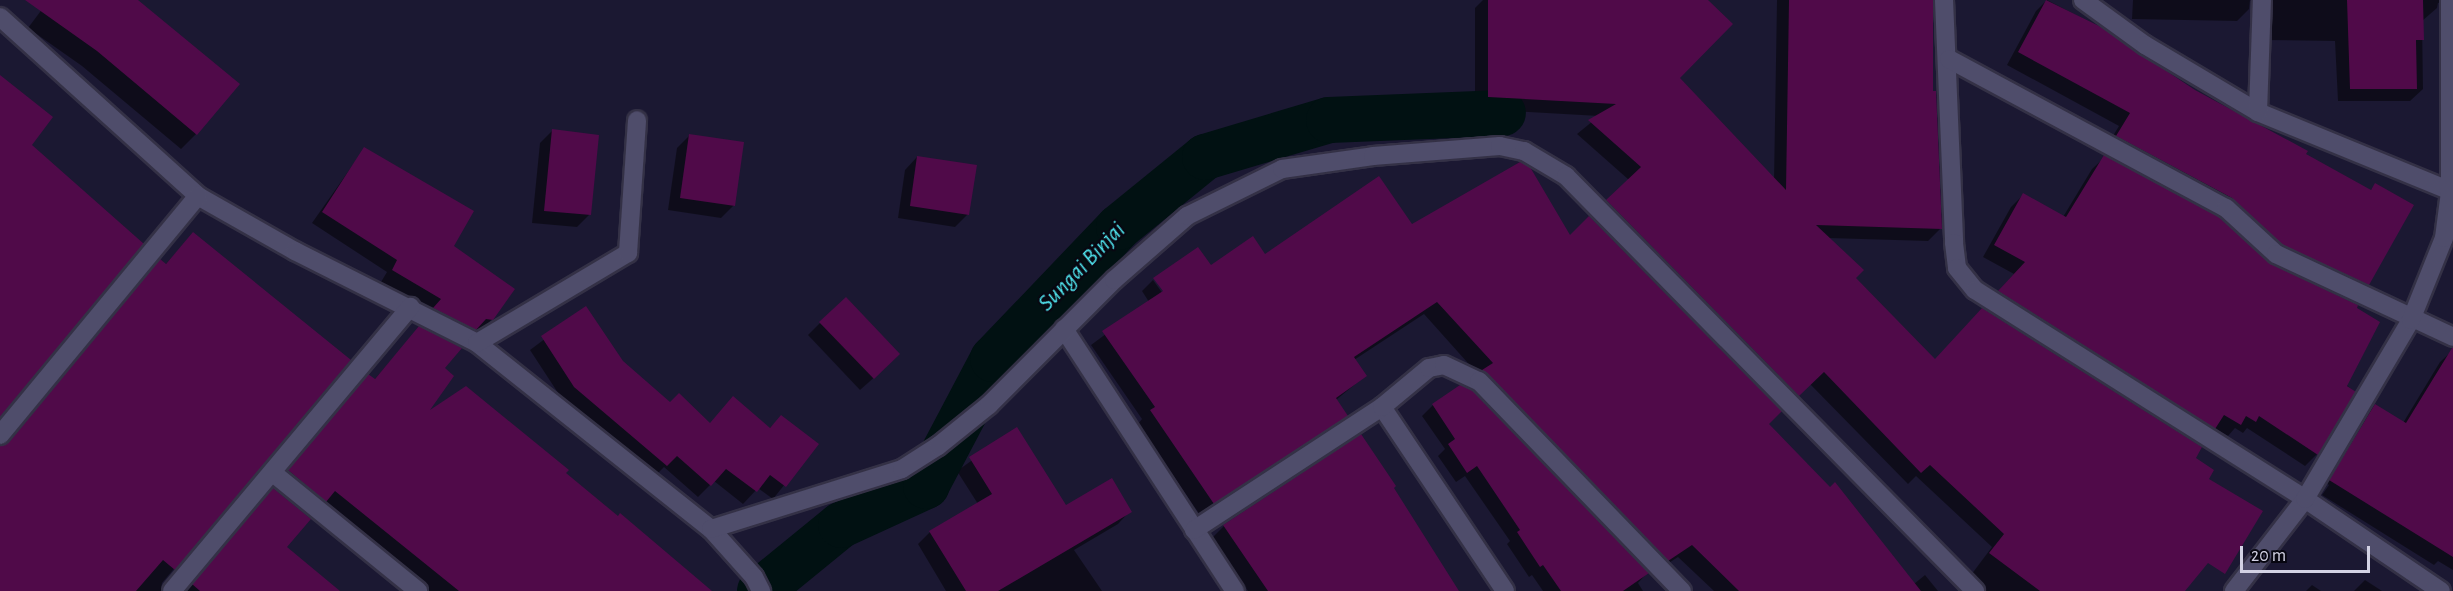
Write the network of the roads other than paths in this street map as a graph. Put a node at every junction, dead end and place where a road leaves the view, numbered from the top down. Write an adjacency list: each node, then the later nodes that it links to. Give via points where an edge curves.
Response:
1 (1944, 0): 6 (street)
2 (2083, 0): 7 (street, via 2145,45)
3 (2262, 0): 7 (street)
4 (2450, 0): 9 (street)
5 (0, 17): 10 (street)
6 (1949, 59): 12 (street, via 2226,207 2276,254); 19 (street, via 1957,268 1975,290)
7 (2258, 112): 9 (street)
8 (637, 120): 15 (street, via 627,254)
9 (2452, 192): 12 (street, via 2444,238)
10 (198, 196): 11 (street, via 295,251); 17 (street)
11 (410, 307): 15 (street); 18 (street)
12 (2411, 320): 14 (street); 19 (street)
13 (1064, 329): 20 (street, via 988,405 938,446 902,469); 21 (street); 28 (street, via 1187,216 1282,170 1372,156 1500,146 1524,151 1566,176)
14 (2453, 337)
15 (477, 343): 20 (street)
16 (1382, 407): 21 (street); 26 (street); 27 (street, via 1429,368 1444,365 1479,381)
17 (0, 435)
18 (273, 473): 23 (street); 24 (street)
19 (2305, 499): 29 (street); 30 (street)
20 (711, 529): 22 (street)
21 (1194, 530): 25 (street)
22 (758, 584)
23 (172, 591)
24 (418, 591)
25 (1235, 591)
26 (1505, 591)
27 (1682, 591)
28 (1974, 591)
29 (2234, 591)
30 (2441, 591)

